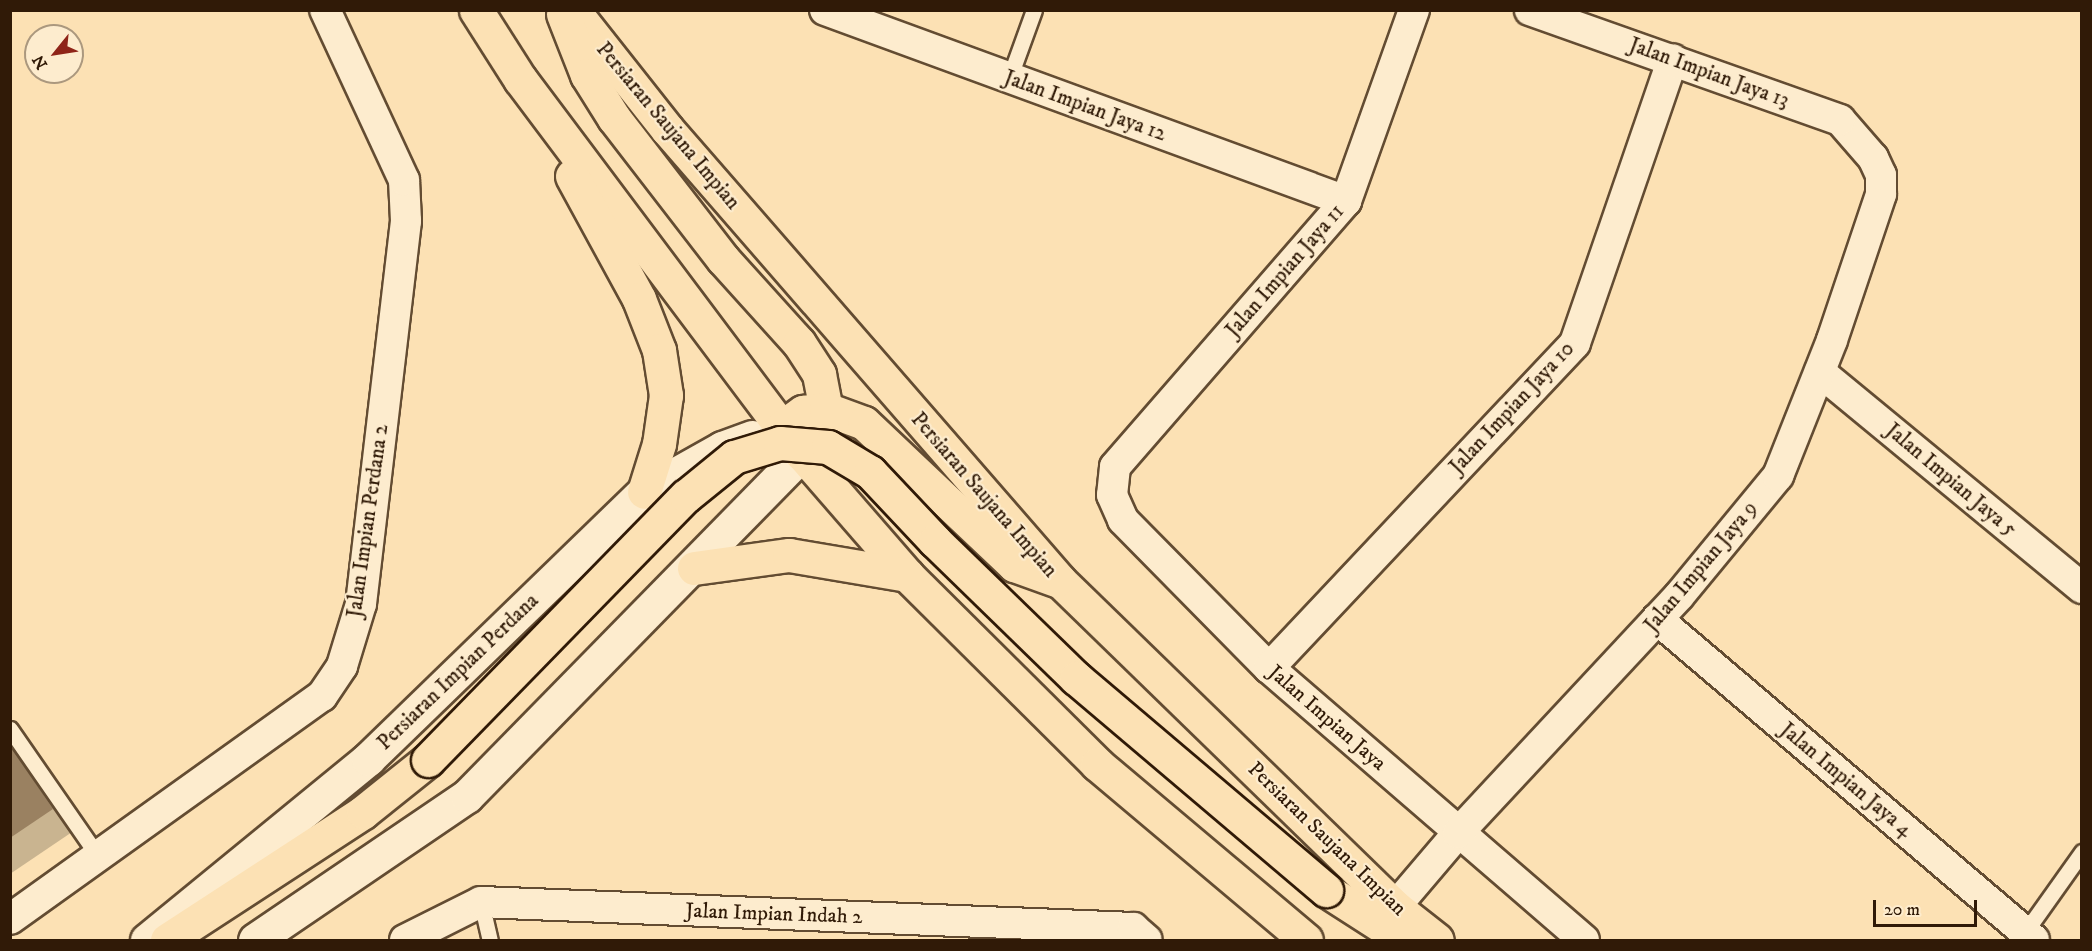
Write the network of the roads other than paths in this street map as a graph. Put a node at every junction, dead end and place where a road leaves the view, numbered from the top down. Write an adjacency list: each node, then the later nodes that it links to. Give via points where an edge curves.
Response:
1 (325, 10): 29 (street, Jalan Impian Perdana 2, via 404,180 406,221 360,604 342,666 322,696)
2 (476, 10): 10 (highway)
3 (562, 10): 15 (highway, via 586,75 614,118 723,259 798,343 819,374)
4 (573, 10): 22 (highway, Persiaran Saujana Impian, via 667,129)
5 (825, 10): 11 (street, Jalan Impian Jaya 12)
6 (1035, 10): 11 (lane)
7 (1414, 10): 13 (street, Jalan Impian Jaya 11)
8 (1530, 10): 9 (street, Jalan Impian Jaya 13)
9 (1673, 59): 12 (street, Jalan Impian Jaya 13, via 1840,120); 25 (street, Jalan Impian Jaya 10, via 1575,342)
10 (520, 79): 16 (highway); 19 (highway, via 639,299 659,350 666,395 659,444)
11 (1009, 79): 13 (street, Jalan Impian Jaya 12)
12 (1873, 158): 14 (street, Jalan Impian Jaya 9, via 1881,175 1881,194)
13 (1346, 201): 18 (street, Jalan Impian Jaya 11)
14 (1820, 372): 23 (street, Jalan Impian Jaya 5); 24 (street, Jalan Impian Jaya 9, via 1778,476)
15 (826, 409): 16 (highway, via 803,412); 17 (highway, via 824,424); 22 (highway, via 864,423 1014,565)
16 (782, 427): 17 (highway); 19 (street, Persiaran Impian Perdana, via 722,448)
17 (802, 454): 20 (street); 21 (highway)
18 (1115, 467): 25 (street, Jalan Impian Jaya, via 1112,495 1123,520)
19 (644, 492): 35 (street, Persiaran Impian Perdana, via 368,759)
20 (694, 568): 21 (highway, via 789,555 844,561); 37 (street, via 467,796)
21 (907, 575): 40 (highway, via 1097,764)
22 (1060, 581): 31 (highway, Persiaran Saujana Impian)
23 (2082, 588)
24 (1657, 619): 27 (street, Jalan Impian Jaya 9); 34 (street, Jalan Impian Jaya 4)
25 (1269, 668): 27 (street, Jalan Impian Jaya)
26 (10, 729): 29 (lane)
27 (1458, 833): 31 (street, Jalan Impian Jaya 9); 43 (street, Jalan Impian Jaya)
28 (2082, 852): 34 (lane)
29 (98, 856): 32 (street, Jalan Impian Perdana 2)
30 (481, 902): 33 (street, Jalan Impian Indah 2); 38 (street, Jalan Impian Indah 2); 39 (lane)
31 (1395, 907): 42 (highway, Persiaran Saujana Impian)
32 (10, 919)
33 (1136, 936)
34 (2026, 938)
35 (147, 940)
36 (167, 940): 41 (highway, bridge, via 363,812 428,760 686,496 734,457 780,443 828,447 870,472 1076,678 1326,890)
37 (255, 940)
38 (405, 940)
39 (490, 940)
40 (1306, 940)
41 (1404, 940)
42 (1437, 940)
43 (1584, 940)

